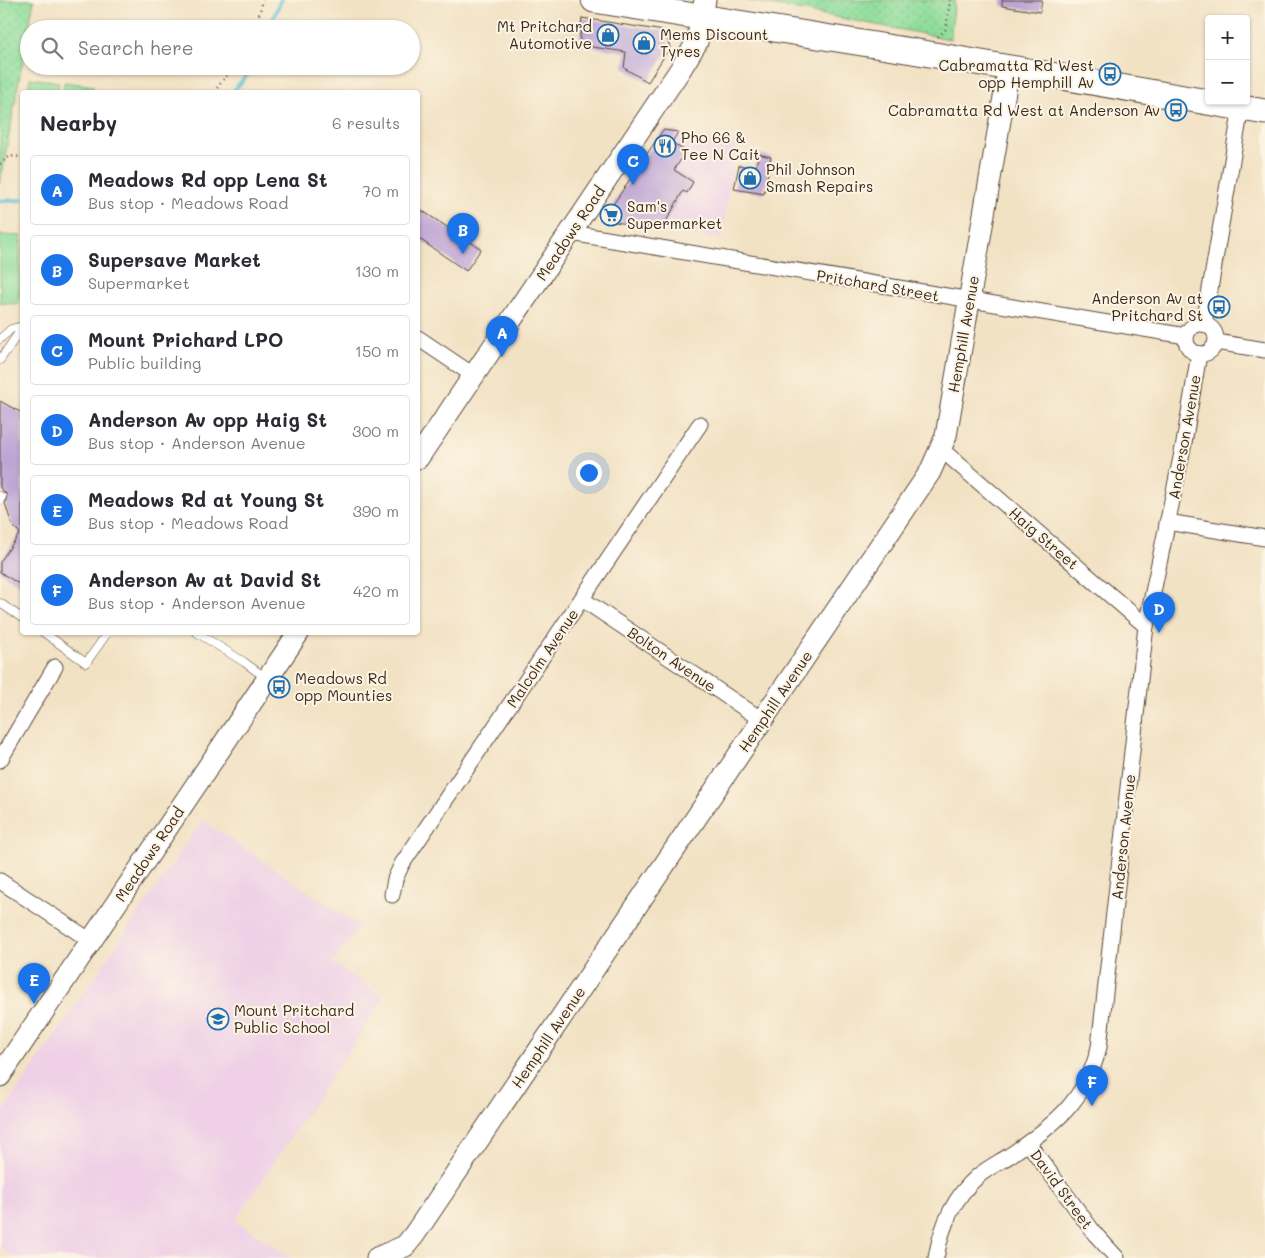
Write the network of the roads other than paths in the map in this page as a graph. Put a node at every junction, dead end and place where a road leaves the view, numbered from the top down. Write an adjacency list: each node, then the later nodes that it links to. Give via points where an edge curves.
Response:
1 (594, 0): 2 (main road)
2 (704, 9): 3 (main road); 6 (street, Meadows Road, via 691,54)
3 (1009, 68): 4 (main road); 7 (street, Hemphill Avenue)
4 (1241, 108): 5 (main road); 8 (street)
5 (1265, 112)
6 (570, 233): 7 (street, Pritchard Street); 20 (street, Meadows Road)
7 (969, 301): 13 (street, Pritchard Street); 22 (street, Hemphill Avenue)
8 (1204, 324): 13 (street, via 1194,326); 16 (street, via 1214,330)
9 (20, 328): 10 (lane)
10 (10, 330): 12 (lane); 14 (lane)
11 (20, 330): 19 (lane)
12 (0, 332)
13 (1186, 336): 18 (street, via 1189,348)
14 (0, 338)
15 (420, 339): 20 (street)
16 (1216, 342): 17 (street); 18 (street, via 1208,353)
17 (1265, 350)
18 (1199, 354): 26 (street, Anderson Avenue)
19 (0, 360)
20 (473, 375): 23 (street, Meadows Road)
21 (700, 424): 28 (street, Malcolm Avenue)
22 (942, 450): 31 (street, Haig Street); 38 (street, Hemphill Avenue)
23 (420, 455)
24 (0, 496): 25 (lane)
25 (0, 500)
26 (1168, 522): 27 (street); 31 (street, Anderson Avenue)
27 (1265, 538)
28 (582, 599): 38 (street, Bolton Avenue); 41 (street, Malcolm Avenue, via 402,864)
29 (0, 603): 30 (lane)
30 (20, 617)
31 (1146, 626): 44 (street, Anderson Avenue, via 1098,1054 1086,1086 1074,1103)
32 (47, 635): 33 (lane, via 86,663)
33 (106, 635)
34 (201, 635): 37 (lane)
35 (297, 635): 37 (street, Meadows Road)
36 (55, 667): 39 (street)
37 (267, 680): 42 (street, Meadows Road)
38 (762, 720): 45 (street, Hemphill Avenue, via 414,1235 405,1246)
39 (0, 760)
40 (0, 881): 42 (street)
41 (392, 896)
42 (91, 941): 43 (street, Meadows Road)
43 (0, 1076)
44 (1028, 1143): 46 (street, Anderson Avenue, via 977,1177 963,1192 943,1226); 47 (street, David Street, via 1095,1234)
45 (376, 1258)
46 (936, 1258)
47 (1117, 1258)

